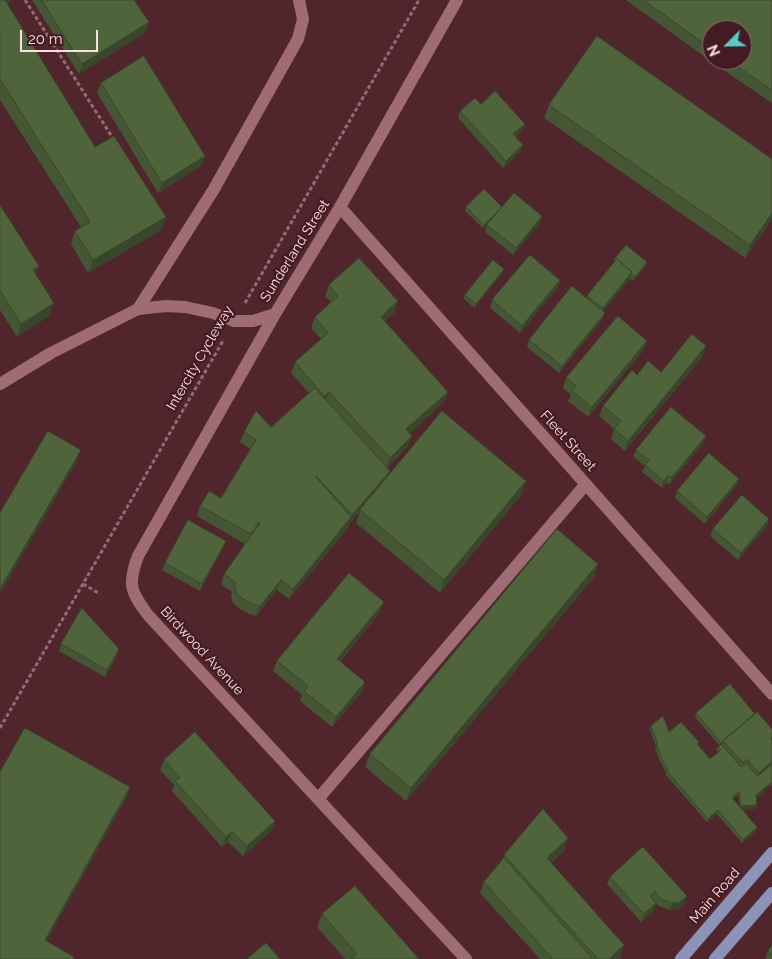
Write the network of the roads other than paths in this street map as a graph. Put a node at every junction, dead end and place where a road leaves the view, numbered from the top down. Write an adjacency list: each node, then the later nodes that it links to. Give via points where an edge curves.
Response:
1 (300, 0): 4 (street, via 303,19 298,39 214,189)
2 (457, 0): 3 (street, Sunderland Street)
3 (340, 207): 5 (street, Sunderland Street); 7 (street, Fleet Street)
4 (138, 310): 5 (street, Sunderland Street, via 166,306 185,308 214,313 234,321 254,321); 6 (street, Sunderland Street, via 51,353)
5 (275, 314): 9 (street, Birdwood Avenue, via 138,556 131,585 148,615)
6 (0, 384)
7 (586, 484): 8 (street, Fleet Street); 9 (street)
8 (772, 694)
9 (318, 799): 12 (street, Birdwood Avenue)
10 (772, 853): 13 (main road, Main Road)
11 (772, 893): 14 (main road)
12 (466, 959)
13 (681, 959)
14 (715, 959)

